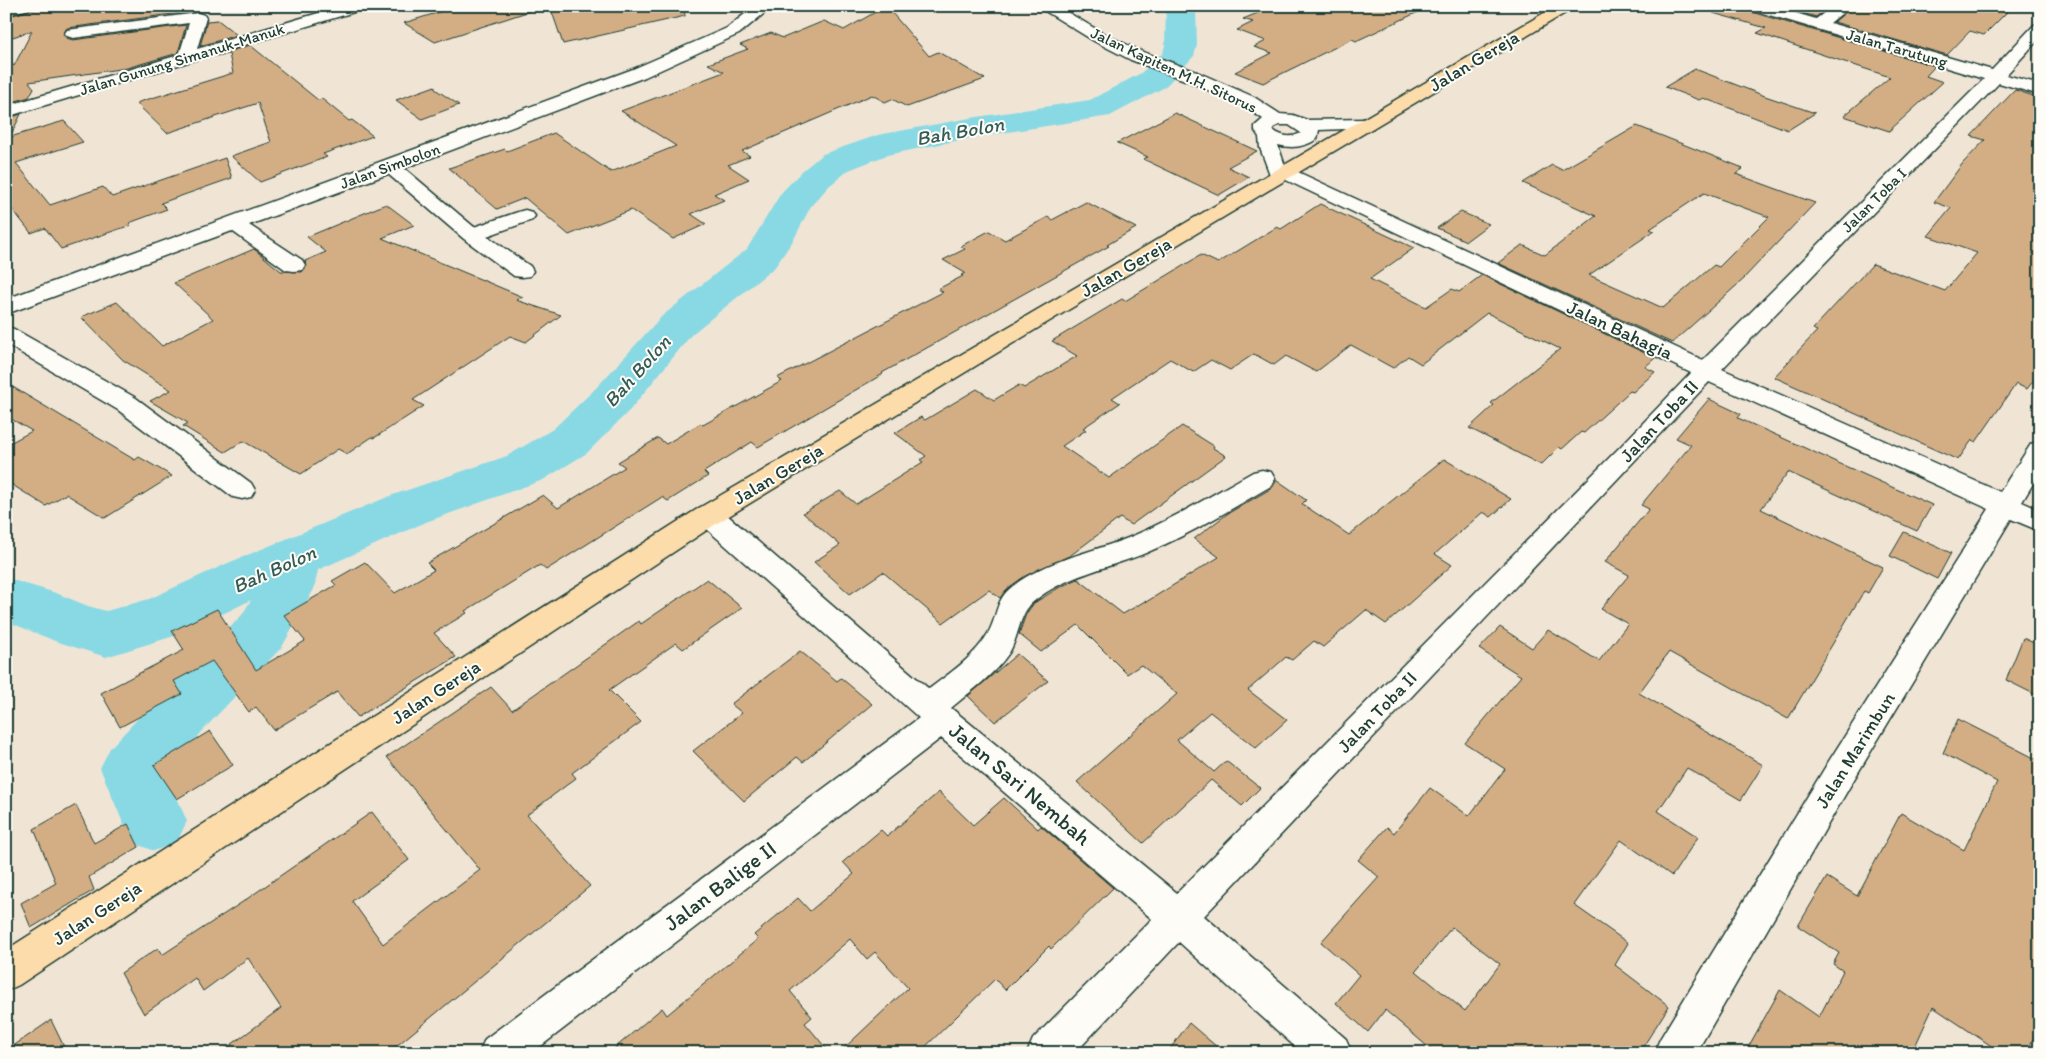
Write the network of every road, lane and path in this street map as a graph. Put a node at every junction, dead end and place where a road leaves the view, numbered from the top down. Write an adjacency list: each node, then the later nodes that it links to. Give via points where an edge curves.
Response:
1 (24, 6): 8 (street)
2 (359, 6): 12 (street, Jalan Gunung Simanuk-Manuk)
3 (765, 6): 20 (street, Jalan Simbolon, via 732,31 639,73)
4 (1045, 6): 17 (street, Jalan Kapiten M.H. Sitorus, via 1137,56 1248,101)
5 (1567, 6): 16 (main road, Jalan Gereja)
6 (1754, 6): 9 (street, Jalan Tarutung)
7 (1843, 6): 9 (street)
8 (6, 10)
9 (1818, 25): 13 (street, Jalan Tarutung)
10 (2040, 28): 13 (street, Jalan Toba I)
11 (73, 33): 12 (street, via 197,18)
12 (186, 58): 15 (street, Jalan Gunung Simanuk-Manuk)
13 (1995, 77): 14 (street, Jalan Tarutung); 29 (street, Jalan Toba I)
14 (2040, 90)
15 (6, 112)
16 (1367, 124): 18 (street); 19 (main road, Jalan Gereja)
17 (1272, 128): 18 (street, via 1286,120); 21 (street, via 1269,148)
18 (1305, 132): 19 (street)
19 (1330, 146): 21 (main road, Jalan Gereja)
20 (391, 166): 23 (street, Jalan Simbolon); 24 (street)
21 (1282, 174): 29 (street, Jalan Bahagia); 34 (main road, Jalan Gereja)
22 (525, 216): 24 (street)
23 (233, 223): 25 (street); 27 (street, Jalan Simbolon)
24 (471, 234): 26 (street)
25 (294, 265)
26 (522, 271)
27 (6, 307)
28 (6, 334): 32 (street, via 127,404)
29 (1706, 371): 33 (street, Jalan Bahagia); 37 (street, Jalan Toba II)
30 (2040, 450): 33 (street, Jalan Marimbun)
31 (1262, 479): 36 (street, Jalan Balige II, via 1158,536 1062,573 1022,595 1009,611 1000,643)
32 (242, 490)
33 (2006, 506): 35 (street, Jalan Bahagia); 42 (street, Jalan Marimbun, via 1842,771)
34 (709, 515): 36 (street, Jalan Sari Nembah); 38 (main road, Jalan Gereja)
35 (2040, 521)
36 (935, 713): 37 (street, Jalan Sari Nembah); 39 (street, Jalan Balige II)
37 (1178, 917): 40 (street, Jalan Toba II); 41 (street, Jalan Sari Nembah)
38 (6, 972)
39 (499, 1053)
40 (1047, 1053)
41 (1332, 1053)
42 (1674, 1053)

